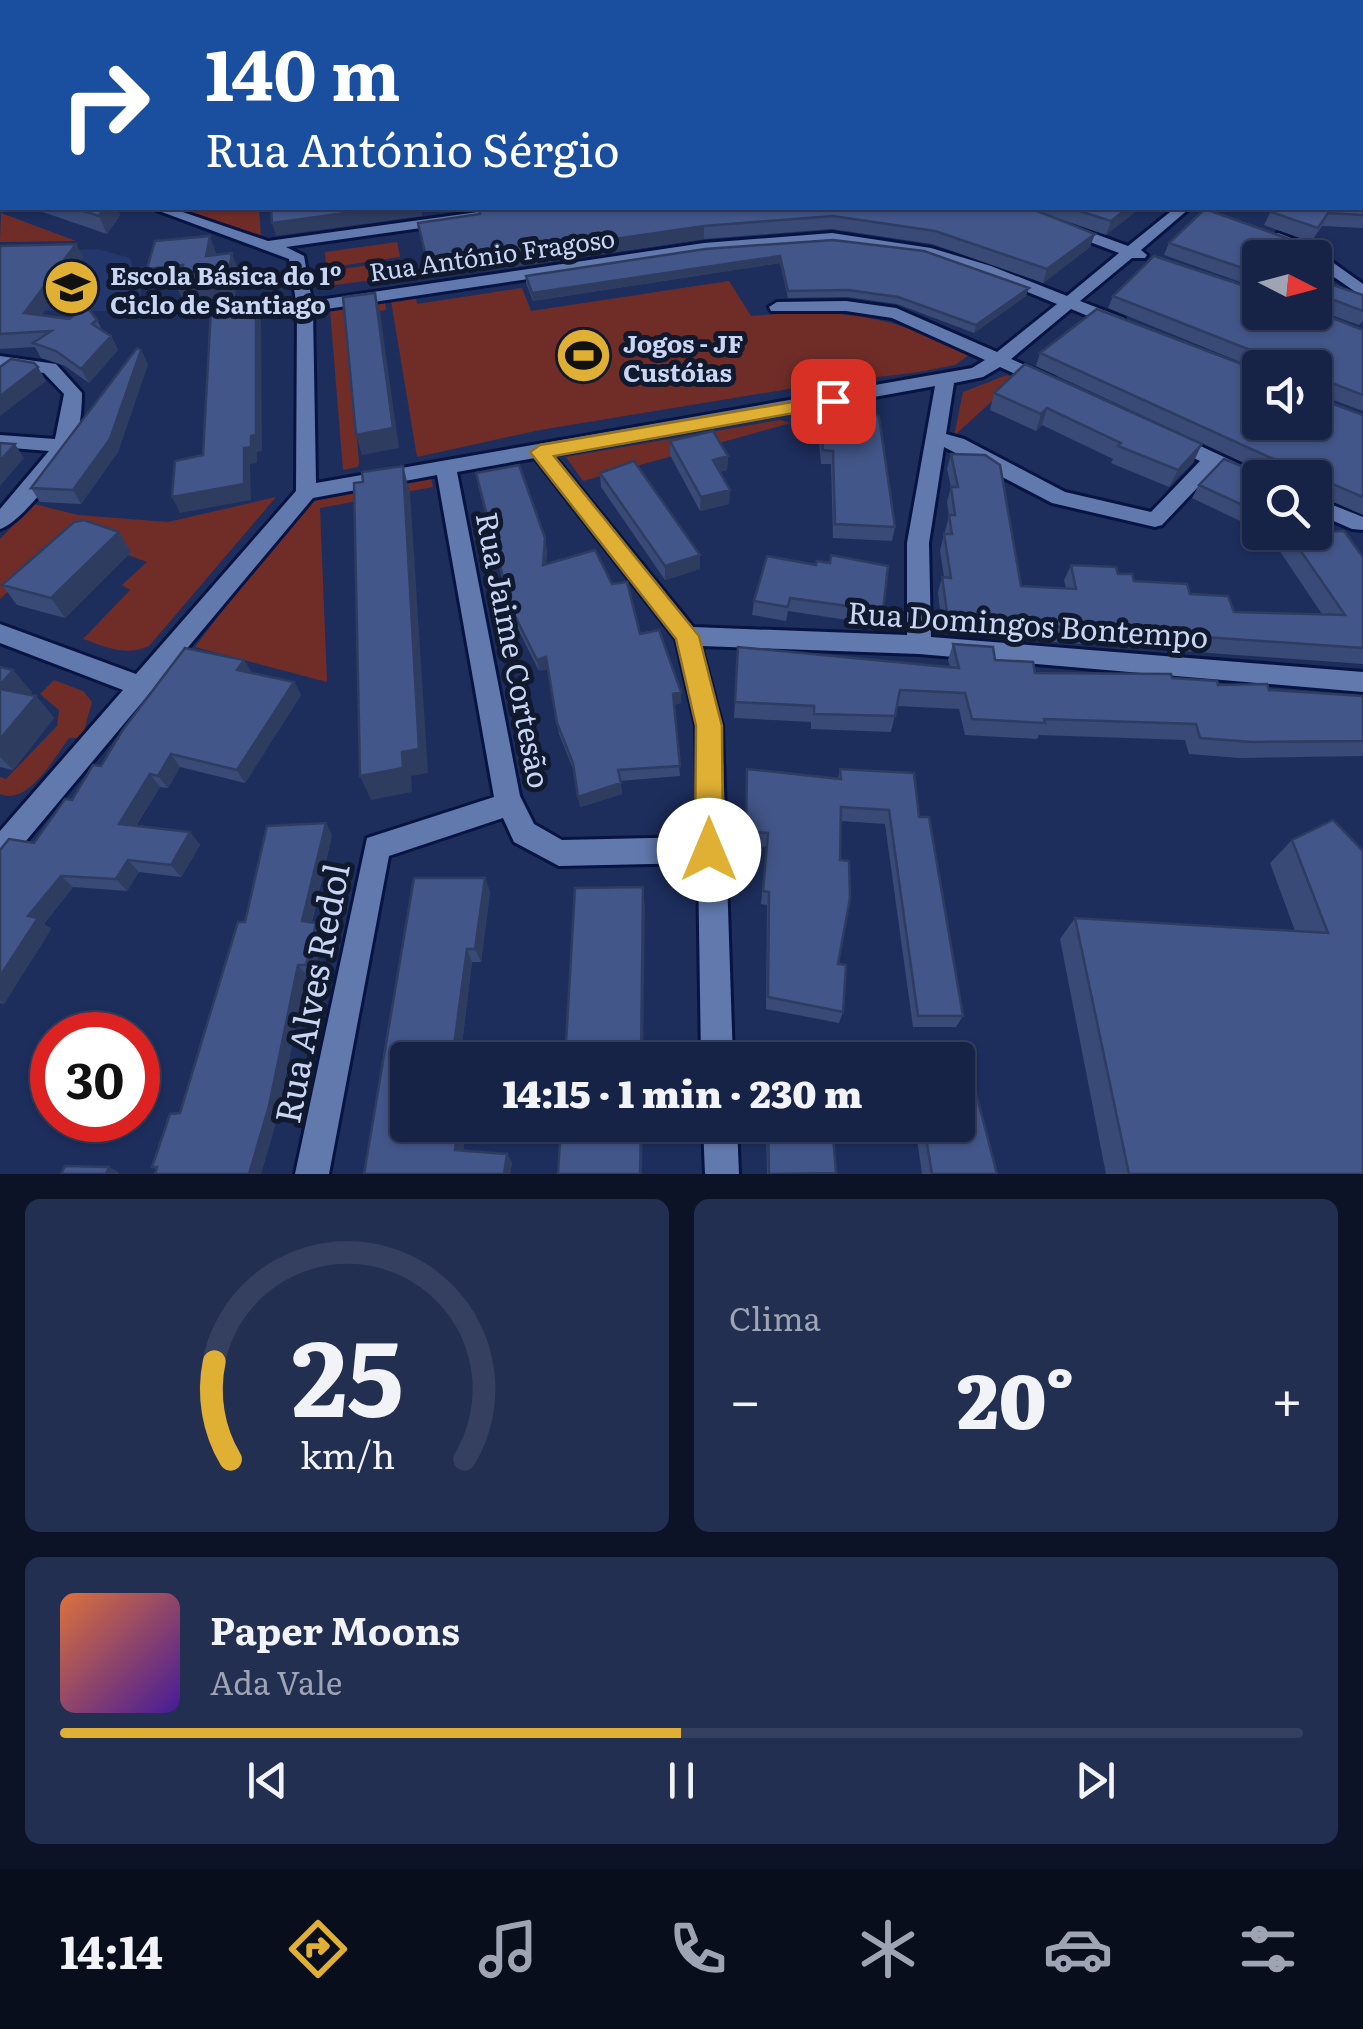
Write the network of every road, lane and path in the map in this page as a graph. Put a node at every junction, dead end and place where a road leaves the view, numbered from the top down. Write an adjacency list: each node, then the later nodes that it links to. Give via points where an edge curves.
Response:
1 (164, 210): 6 (street)
2 (521, 210): 6 (street)
3 (1182, 210): 7 (street)
4 (1048, 221): 7 (street)
5 (1255, 230): 8 (street, via 1302,247)
6 (269, 246): 11 (street, via 296,256)
7 (1140, 255): 9 (street)
8 (1363, 292)
9 (1070, 302): 11 (street, Rua António Fragoso, via 925,251 790,238); 12 (street, Rua António Fragoso); 13 (street)
10 (778, 307): 13 (street, via 896,313)
11 (305, 308): 25 (street)
12 (1139, 331)
13 (1000, 359): 15 (street); 16 (street)
14 (0, 360): 20 (street, via 50,368 73,392 75,422)
15 (946, 380): 18 (street); 21 (street)
16 (1072, 393)
17 (1160, 434): 22 (street)
18 (933, 438): 22 (street, via 956,443 1059,498 1155,520); 31 (street, via 918,543)
19 (0, 441): 20 (street)
20 (64, 446): 27 (street)
21 (540, 452): 23 (street); 30 (street)
22 (1212, 459): 24 (street)
23 (446, 468): 25 (street); 34 (street, Rua Jaime Cortesão)
24 (1242, 472)
25 (306, 492): 33 (street)
26 (1332, 512): 28 (street)
27 (0, 522)
28 (1362, 526)
29 (0, 634): 33 (street)
30 (688, 636): 31 (street, Rua Domingos Bontempo); 35 (street, via 709,726)
31 (919, 645): 32 (street, Rua Domingos Bontempo)
32 (1363, 682)
33 (143, 687): 36 (street)
34 (510, 804): 35 (street, Rua Jaime Cortesão, via 524,833 559,853); 39 (street, Rua Alves Redol, via 377,848)
35 (709, 850): 37 (street)
36 (0, 851)
37 (717, 1042)
38 (721, 1142): 40 (street)
39 (312, 1174)
40 (722, 1174)

